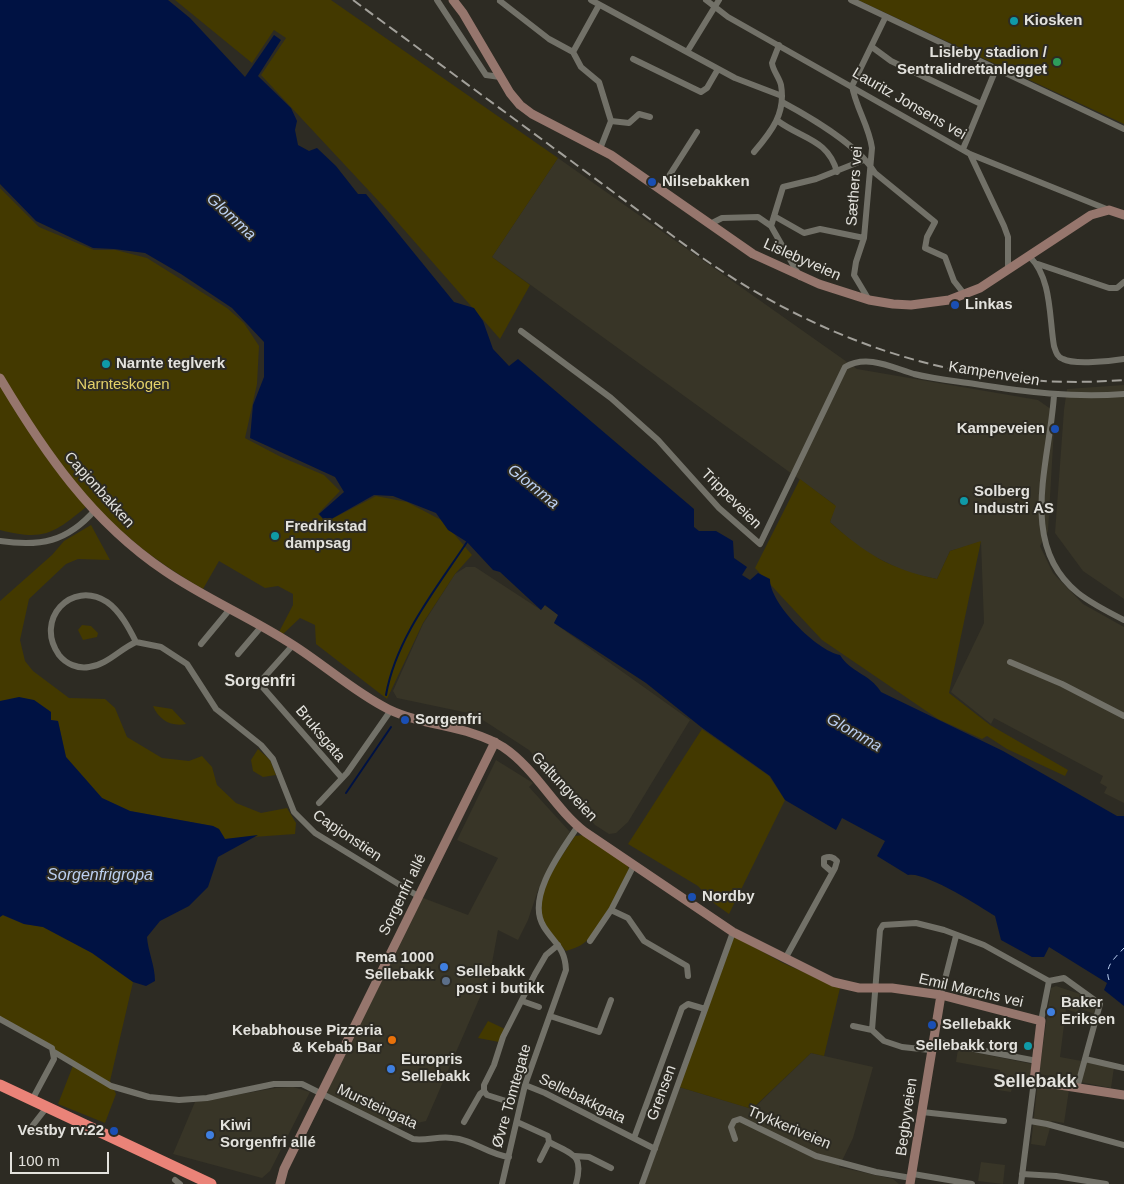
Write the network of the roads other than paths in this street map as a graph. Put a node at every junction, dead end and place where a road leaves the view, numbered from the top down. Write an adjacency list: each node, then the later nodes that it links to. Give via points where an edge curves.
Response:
1 (437, 0): 18 (street, Lislebyveien, via 486,75)
2 (453, 0): 18 (street, Lislebyveien)
3 (591, 0): 8 (street)
4 (706, 0): 9 (street, Lauritz Jonsens vei)
5 (719, 0): 9 (street)
6 (851, 0): 10 (street)
7 (500, 1): 13 (street, via 549,39)
8 (599, 5): 13 (street); 14 (street)
9 (714, 7): 11 (street, Lauritz Jonsens vei); 14 (street)
10 (885, 18): 12 (street); 17 (street)
11 (779, 45): 19 (street, Lauritz Jonsens vei); 20 (street, via 772,63 780,80)
12 (872, 47): 19 (street); 21 (street, via 891,61)
13 (573, 52): 23 (street, via 581,67 599,82)
14 (687, 52): 16 (street)
15 (633, 59): 16 (street, via 701,92)
16 (718, 69): 20 (street)
17 (996, 69): 21 (street); 25 (street)
18 (500, 77): 27 (street, Lislebyveien, via 515,99 532,114)
19 (852, 86): 28 (street, Lauritz Jonsens vei); 32 (street, Sæthers vei, via 856,106 871,140)
20 (782, 99): 24 (street); 31 (street, via 829,130)
21 (981, 104): 28 (street)
22 (650, 117): 23 (street, via 637,114 629,123)
23 (611, 121): 27 (street)
24 (778, 121): 29 (street); 33 (street, via 824,147)
25 (1124, 129)
26 (698, 132): 34 (street)
27 (600, 149): 34 (street, Lislebyveien)
28 (963, 149): 30 (street, Lauritz Jonsens vei)
29 (754, 152)
30 (970, 154): 35 (street, Lauritz Jonsens vei); 43 (street, via 1008,237)
31 (864, 160): 32 (street); 33 (street)
32 (871, 166): 40 (street, Sæthers vei); 46 (street, via 875,173 935,222 925,248 945,258 954,281)
33 (837, 172): 37 (street, via 783,187)
34 (660, 190): 38 (street, Lislebyveien)
35 (1109, 210): 36 (street); 41 (street, Lislebyveien, via 1091,215)
36 (1124, 215)
37 (774, 216): 39 (street); 40 (street, via 804,233 820,229)
38 (710, 224): 39 (street, via 722,218 758,218); 44 (street, Lislebyveien, via 753,254)
39 (771, 226): 44 (street)
40 (864, 238): 47 (street, Sæthers vei, via 854,275)
41 (1030, 257): 42 (street); 43 (street, Lislebyveien)
42 (1038, 264): 45 (street, via 1109,288 1117,288); 49 (street, via 1044,276 1057,354 1072,361)
43 (1008, 268): 46 (street, Lislebyveien)
44 (801, 278): 47 (street, Lislebyveien)
45 (1124, 282)
46 (965, 295): 47 (street, Lislebyveien, via 911,305)
47 (869, 300)
48 (521, 331): 50 (street, Trippeveien, via 632,416 719,508 760,544 845,367)
49 (1124, 359)
50 (863, 360): 53 (street, Kampenveien, via 920,375)
51 (0, 378): 54 (street, Capjonbakken, via 37,440)
52 (1124, 394): 53 (street, Kampenveien)
53 (1054, 396): 57 (street, via 1042,500 1042,530 1048,552 1077,592)
54 (95, 510): 55 (street, via 72,531 54,540 34,544); 56 (street, Capjonbakken, via 122,538 163,570)
55 (0, 541)
56 (230, 609): 58 (street, Galtungveien); 60 (street)
57 (1124, 620)
58 (261, 627): 61 (street, Galtungveien); 62 (street)
59 (136, 642): 59 (street, via 100,665 82,668 61,657 51,639 50,624 58,607 71,598 100,599 120,615); 72 (street, Capjonstien, via 161,647 187,664 216,709 261,745 273,759 294,812 315,833)
60 (202, 644)
61 (293, 645): 64 (street, Galtungveien, via 367,698); 67 (street, Bruksgata, via 259,683)
62 (238, 654)
63 (1010, 662): 65 (street)
64 (391, 710): 66 (street, Galtungveien, via 434,724 463,729); 67 (street, Bruksgata)
65 (1124, 716)
66 (494, 742): 69 (street, Galtungveien, via 517,756); 72 (street, Sorgenfri allé)
67 (342, 778): 68 (street, Bruksgata)
68 (319, 804)
69 (578, 826): 70 (street, Galtungveien); 77 (street, Øvre Tomtegate, via 540,893 540,918)
70 (634, 865): 73 (street); 74 (street, Galtungveien)
71 (832, 872): 78 (street)
72 (418, 896): 102 (street, Sorgenfri allé)
73 (611, 910): 76 (street); 79 (street, via 628,918 644,942 687,966)
74 (734, 932): 78 (street, Galtungveien); 86 (street, Grensen)
75 (956, 936): 80 (street, via 984,945); 81 (street, via 916,923 883,925); 82 (street, Begbyveien)
76 (590, 941)
77 (558, 945): 84 (street, via 546,955); 87 (street, Øvre Tomtegate, via 563,950 566,970)
78 (784, 959): 81 (street, Galtungveien, via 833,982)
79 (688, 976)
80 (1050, 980): 89 (street); 94 (street, via 1064,978 1100,1004)
81 (874, 989): 82 (street, Emil Mørchs vei, via 892,988); 91 (street)
82 (940, 995): 89 (street, Emil Mørchs vei); 92 (street, Begbyveien)
83 (611, 1000): 87 (street, via 599,1032)
84 (522, 1001): 85 (street); 101 (street, via 503,1037)
85 (538, 1006)
86 (705, 1009): 113 (street, Grensen, via 688,1004 682,1008); 117 (street, Grensen)
87 (550, 1016): 99 (street, Øvre Tomtegate)
88 (0, 1019): 93 (street, Mursteingata)
89 (1041, 1021): 95 (street)
90 (853, 1026): 91 (street)
91 (872, 1030): 92 (street, via 884,1041 902,1047)
92 (931, 1045): 95 (street); 107 (street, Begbyveien)
93 (54, 1052): 102 (street, Mursteingata, via 112,1086 149,1097 207,1098 274,1084 295,1083); 104 (street, via 54,1059)
94 (1085, 1060): 96 (street); 100 (street)
95 (1037, 1061): 97 (street)
96 (1124, 1068)
97 (1034, 1081): 100 (street); 109 (street)
98 (0, 1085): 104 (highway)
99 (525, 1086): 111 (street, Øvre Tomtegate); 113 (street, Sellebakkgata)
100 (1077, 1088): 103 (street)
101 (484, 1091): 105 (street, via 490,1097); 110 (street)
102 (321, 1094): 118 (street, Mursteingata, via 413,1139 452,1138 499,1156); 122 (street, Sorgenfri allé)
103 (1124, 1095)
104 (32, 1100): 106 (highway)
105 (506, 1101)
106 (47, 1107): 112 (street); 125 (highway)
107 (922, 1112): 108 (street); 124 (street, Begbyveien)
108 (1004, 1121)
109 (1030, 1121): 116 (street); 123 (street)
110 (464, 1122)
111 (516, 1122): 115 (street, via 548,1136); 118 (street, Øvre Tomtegate)
112 (34, 1125)
113 (634, 1138): 117 (street, Sellebakkgata)
114 (735, 1139): 124 (street, Trykkeriveien, via 731,1127 740,1118 816,1156)
115 (549, 1142): 119 (street); 120 (street)
116 (1124, 1145)
117 (655, 1149): 130 (street, Grensen)
118 (508, 1156): 128 (street, Øvre Tomtegate)
119 (575, 1156): 121 (street, via 589,1157); 129 (street, via 580,1168)
120 (540, 1160)
121 (611, 1168)
122 (284, 1169): 126 (street); 127 (street)
123 (1022, 1174): 132 (street); 133 (street)
124 (911, 1179): 131 (street, Trykkeriveien)
125 (211, 1184)
126 (272, 1184)
127 (280, 1184)
128 (502, 1184)
129 (576, 1184)
130 (642, 1184)
131 (972, 1184)
132 (1021, 1184)
133 (1106, 1184)

